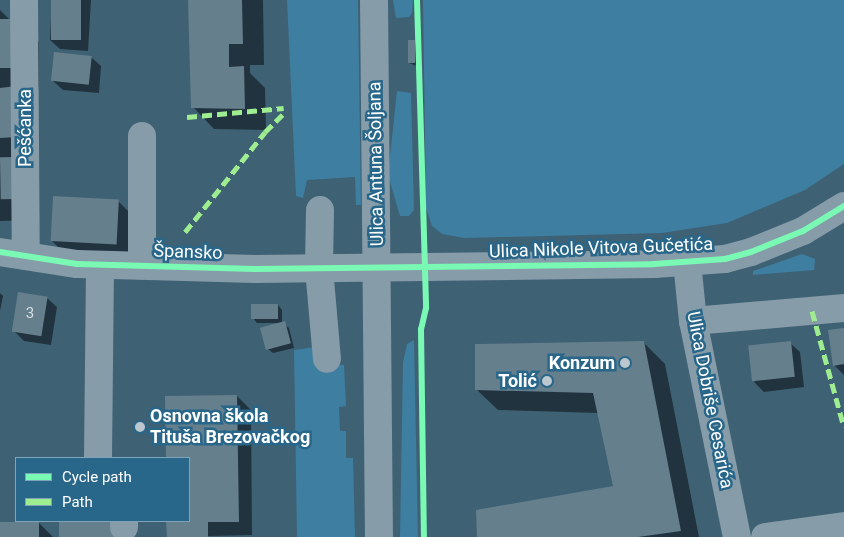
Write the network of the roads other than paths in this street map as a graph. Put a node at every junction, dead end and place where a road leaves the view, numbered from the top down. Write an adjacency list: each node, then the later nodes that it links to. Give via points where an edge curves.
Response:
1 (24, 0): 6 (street, Pešćanka)
2 (374, 0): 11 (street, Ulica Antuna Šoljana)
3 (142, 136): 9 (street)
4 (844, 206): 7 (street, Ulica Nikole Vitova Gučetića, via 818,224 769,246 725,259)
5 (320, 210): 10 (street)
6 (13, 254): 8 (street, Špansko)
7 (687, 262): 11 (street, Ulica Nikole Vitova Gučetića); 13 (street, Ulica Dobriše Cesarića)
8 (100, 265): 9 (street, Špansko); 15 (street)
9 (142, 265): 10 (street, Špansko)
10 (319, 268): 11 (street, Špansko); 14 (street)
11 (377, 269): 17 (street, Ulica Antuna Šoljana)
12 (844, 308): 13 (street)
13 (693, 321): 18 (street, Ulica Dobriše Cesarića)
14 (327, 359)
15 (98, 457)
16 (844, 526): 19 (street)
17 (379, 537)
18 (737, 537)
19 (765, 537)

